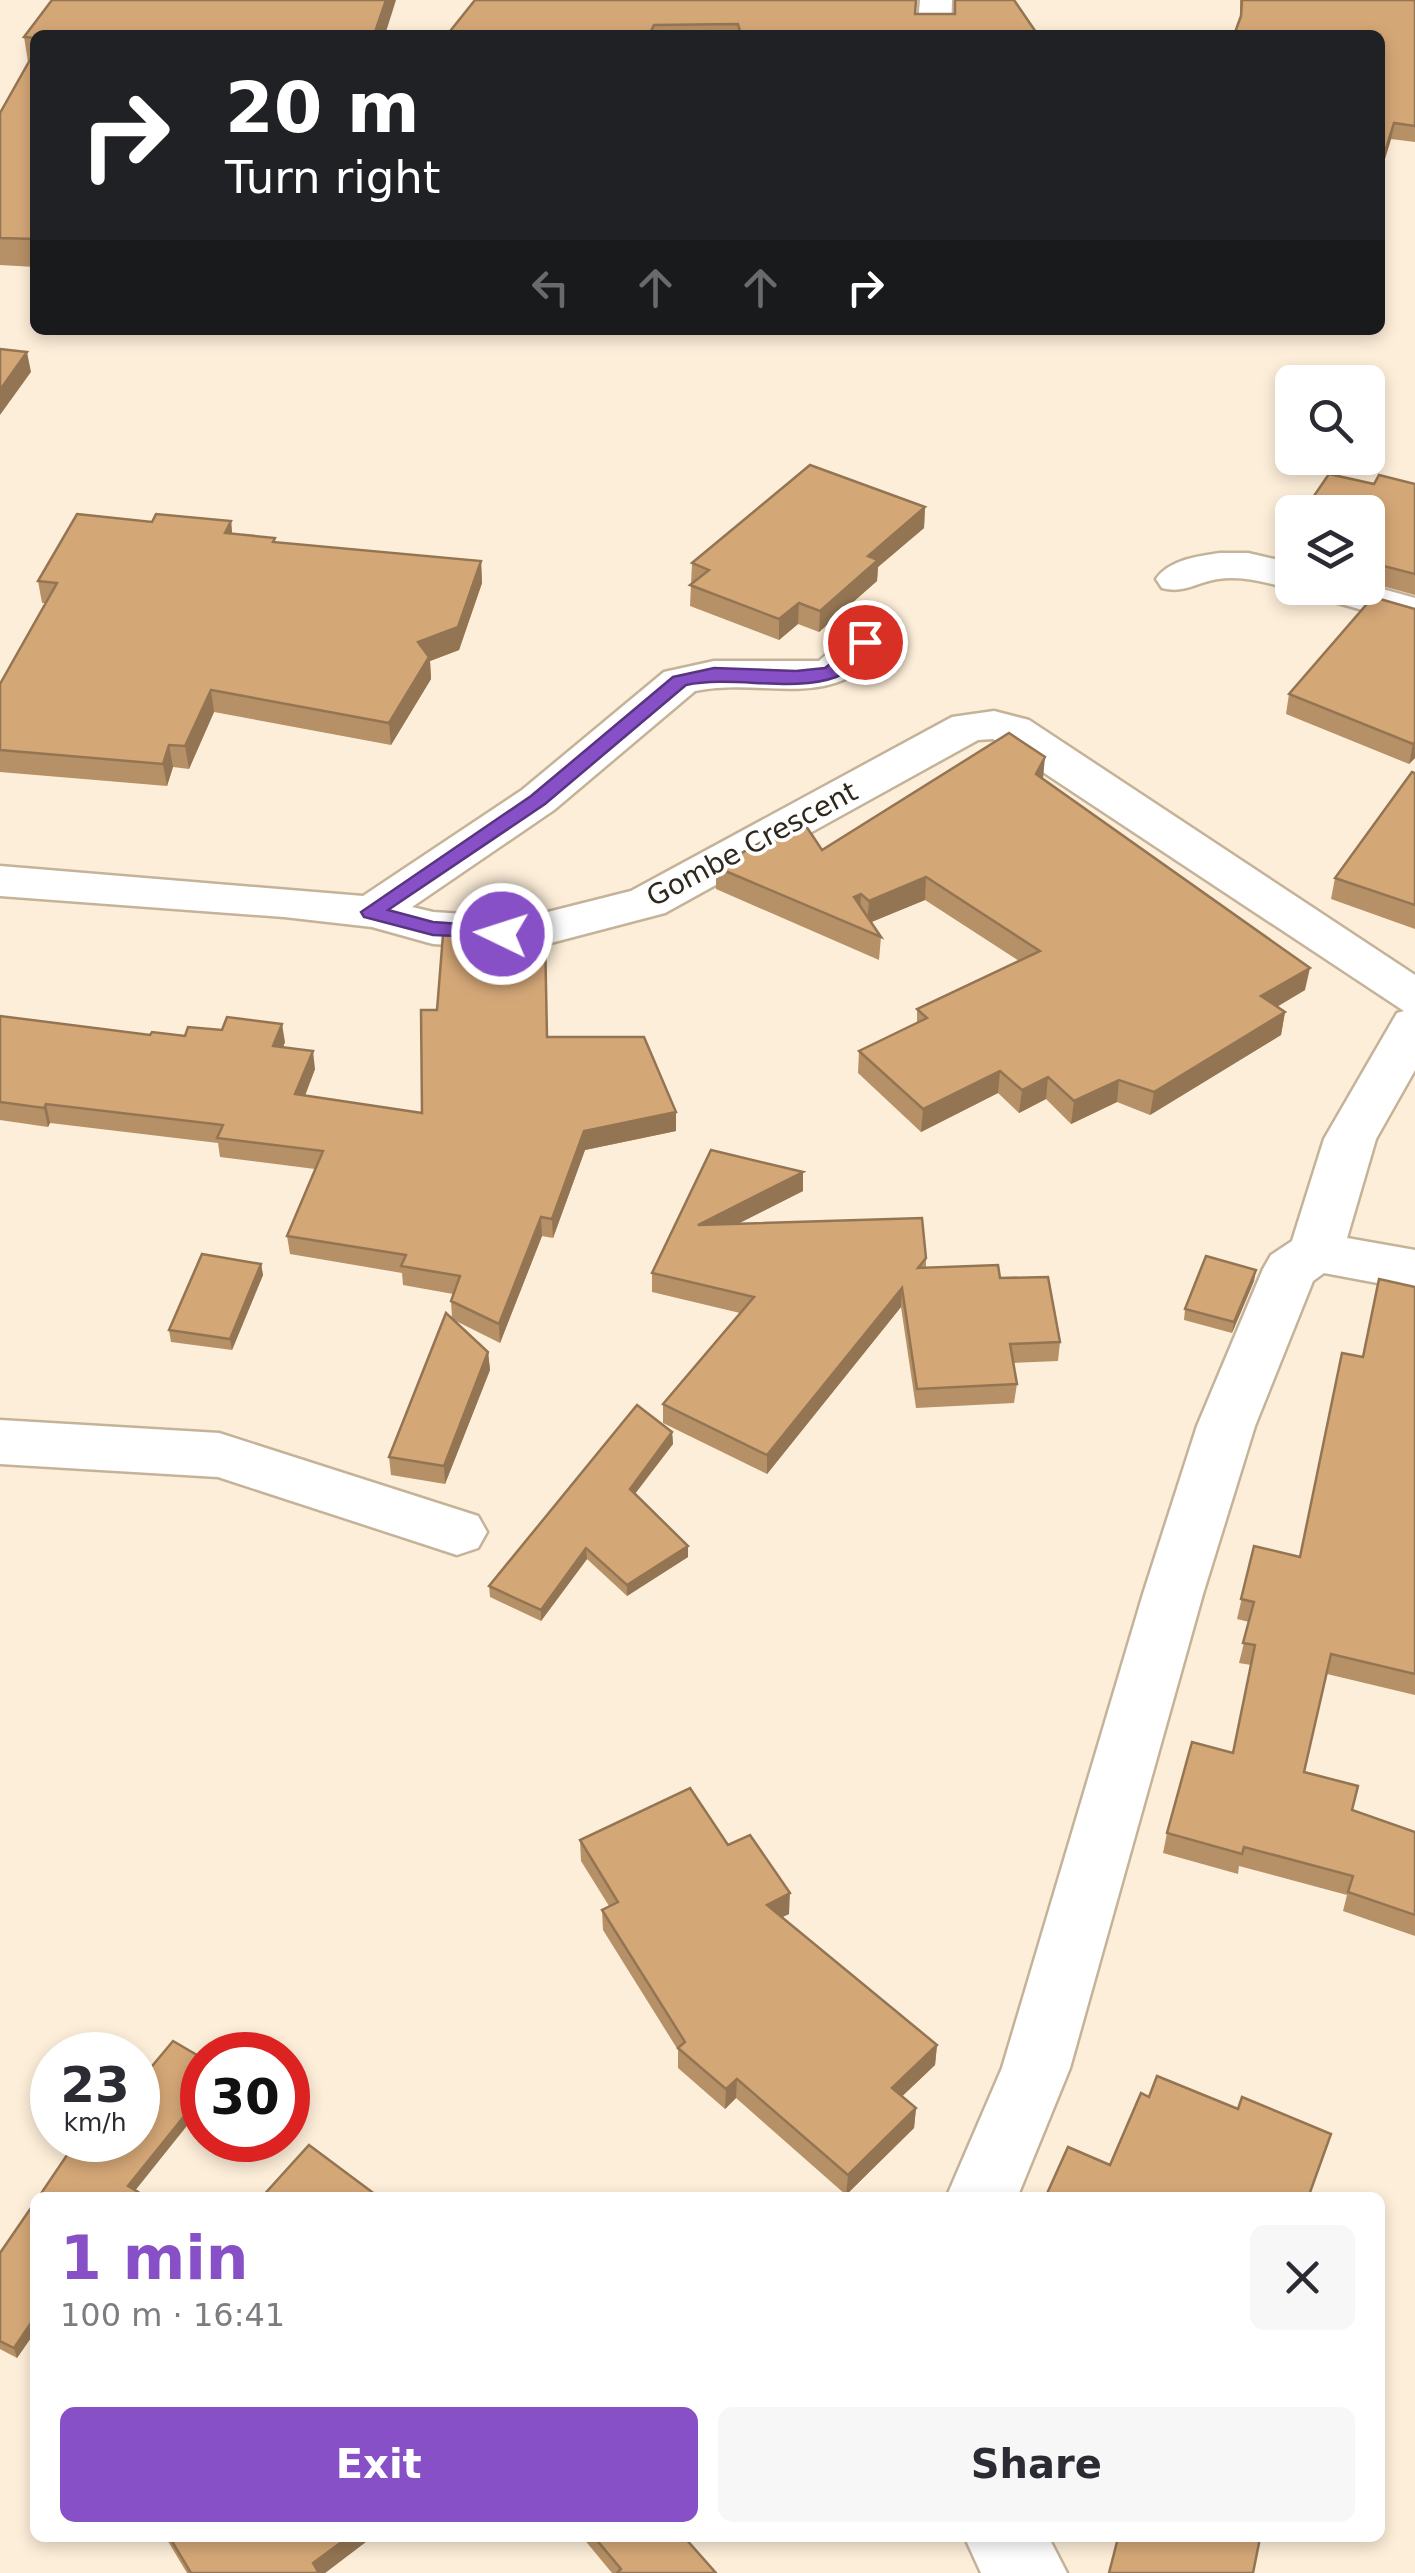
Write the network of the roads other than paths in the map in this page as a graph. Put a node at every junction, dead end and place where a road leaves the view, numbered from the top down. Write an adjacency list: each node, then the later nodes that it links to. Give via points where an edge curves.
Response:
1 (936, 0): 2 (street)
2 (934, 30)
3 (1275, 571): 4 (street, via 1205,565)
4 (1178, 579)
5 (1385, 603): 6 (street)
6 (1415, 612)
7 (865, 642): 9 (street, via 829,673 714,674 680,681 538,800)
8 (0, 881): 9 (street, Gombe Crescent)
9 (372, 912): 10 (street, Gombe Crescent, via 433,928 524,934 648,902 968,727 994,725 1012,730)
10 (1415, 998)
11 (1415, 1024): 12 (street, via 1350,1139)
12 (1316, 1252): 13 (street); 16 (street, via 1290,1268 1226,1426 1036,2068)
13 (1415, 1270)
14 (0, 1442): 15 (street, via 218,1454)
15 (457, 1532)
16 (984, 2192)
17 (1005, 2542): 18 (street)
18 (1028, 2573)

